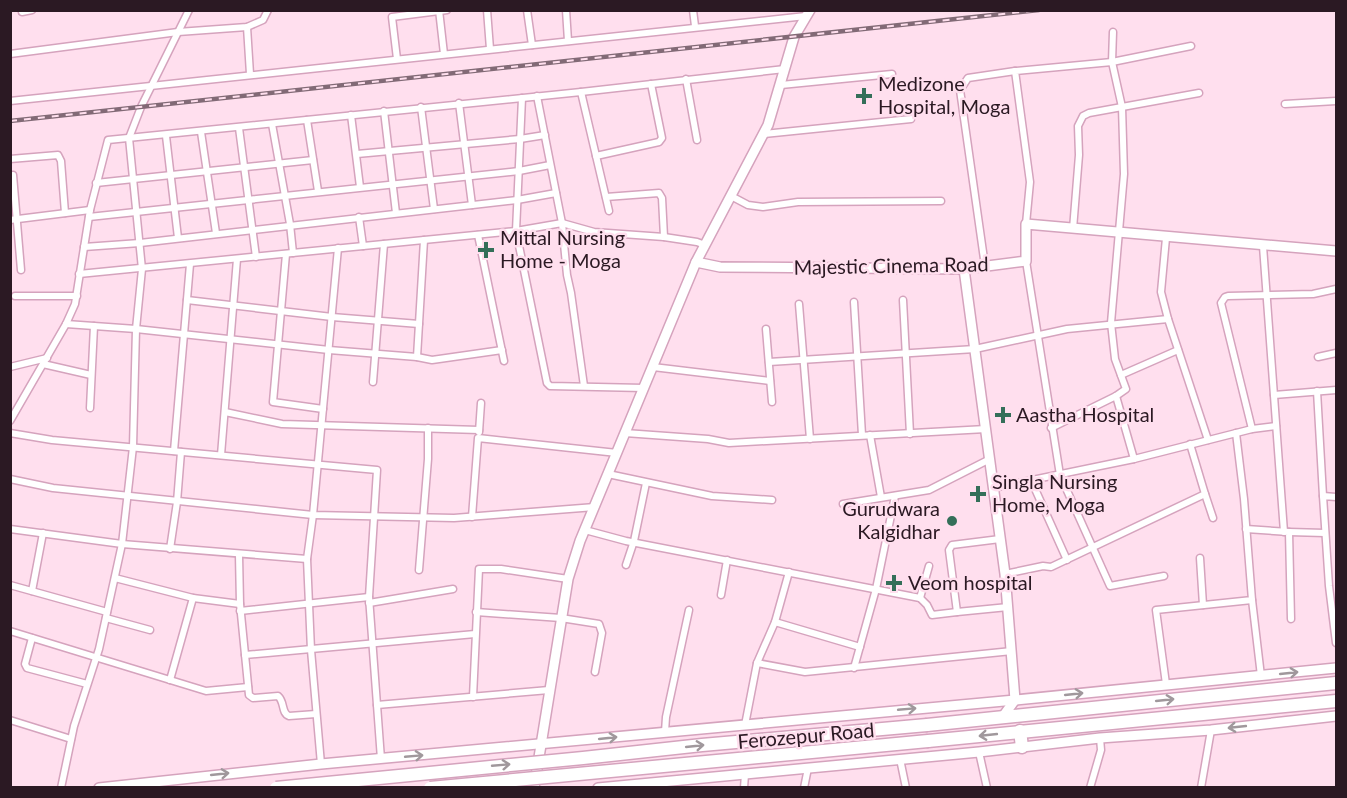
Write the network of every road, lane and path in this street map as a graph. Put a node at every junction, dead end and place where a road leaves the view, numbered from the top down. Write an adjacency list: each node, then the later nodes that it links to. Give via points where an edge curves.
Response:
1 (33, 10): 10 (street)
2 (189, 10): 15 (street)
3 (268, 10): 13 (street, via 263,20)
4 (447, 10): 9 (street)
5 (487, 10): 20 (street)
6 (527, 10): 18 (street)
7 (566, 10): 17 (street)
8 (693, 10): 14 (street)
9 (439, 11): 12 (street); 22 (street)
10 (22, 12)
11 (808, 13): 14 (street); 25 (street, via 794,37)
12 (391, 14): 23 (street)
13 (247, 27): 15 (street); 27 (street)
14 (694, 27): 17 (street)
15 (178, 32): 21 (street); 30 (street)
16 (1113, 32): 24 (street)
17 (568, 41): 18 (street)
18 (532, 45): 20 (street)
19 (1191, 46): 24 (street)
20 (490, 49): 22 (street)
21 (10, 54)
22 (444, 54): 23 (street)
23 (397, 59): 27 (street)
24 (1112, 62): 26 (street); 42 (street)
25 (785, 69): 29 (street); 32 (street)
26 (1015, 71): 97 (street, via 1030,182); 122 (street, via 968,78 960,90)
27 (250, 74): 30 (street)
28 (892, 74): 32 (street)
29 (686, 80): 31 (street); 55 (street)
30 (153, 84): 37 (street); 53 (street)
31 (651, 84): 33 (street); 60 (street, via 662,138)
32 (781, 85): 50 (street)
33 (581, 92): 35 (street); 60 (street)
34 (1199, 93): 42 (street)
35 (537, 96): 36 (street); 51 (street)
36 (522, 98): 39 (street); 54 (street)
37 (10, 101)
38 (1336, 101): 40 (street)
39 (459, 103): 41 (street); 56 (street)
40 (1285, 104)
41 (422, 107): 43 (street); 57 (street)
42 (1122, 107): 99 (street, via 1089,113 1080,121); 102 (street, via 1124,174)
43 (384, 111): 44 (street); 58 (street)
44 (351, 115): 46 (street); 59 (street)
45 (911, 119): 50 (street)
46 (307, 120): 47 (street); 62 (street)
47 (272, 124): 48 (street); 63 (street)
48 (239, 128): 49 (street); 65 (street)
49 (201, 132): 52 (street); 67 (street)
50 (764, 134): 79 (street)
51 (544, 135): 54 (street); 64 (street)
52 (166, 136): 53 (street); 70 (street)
53 (129, 138): 71 (street); 73 (street, via 106,142)
54 (520, 139): 56 (street); 66 (street)
55 (697, 140)
56 (464, 144): 57 (street); 69 (street)
57 (426, 148): 58 (street); 72 (street)
58 (388, 152): 59 (street); 74 (street)
59 (357, 154): 75 (street)
60 (596, 156): 80 (street)
61 (10, 159): 90 (street, via 58,155)
62 (313, 160): 63 (street); 76 (street)
63 (279, 164): 65 (street); 78 (street)
64 (550, 165): 66 (street); 77 (street)
65 (244, 168): 67 (street); 81 (street)
66 (519, 171): 69 (street); 82 (street)
67 (207, 172): 70 (street); 84 (street)
68 (13, 175): 94 (street)
69 (468, 175): 72 (street); 85 (street)
70 (171, 177): 71 (street); 86 (street)
71 (134, 179): 73 (street); 88 (street)
72 (430, 179): 74 (street); 87 (street)
73 (96, 183): 91 (street)
74 (392, 183): 75 (street); 92 (street)
75 (360, 187): 76 (street)
76 (318, 191): 78 (street)
77 (556, 193): 82 (street); 95 (street)
78 (285, 195): 81 (street); 96 (street)
79 (731, 196): 83 (street, via 763,207 798,202); 110 (street)
80 (606, 197): 89 (street); 104 (street, via 661,195)
81 (248, 199): 84 (street); 98 (street)
82 (517, 200): 85 (street); 100 (street)
83 (941, 201)
84 (212, 203): 86 (street); 101 (street)
85 (472, 205): 87 (street)
86 (174, 207): 88 (street); 105 (street)
87 (434, 209): 92 (street)
88 (137, 211): 91 (street); 108 (street)
89 (609, 211)
90 (65, 213): 91 (street); 94 (street)
91 (89, 213): 113 (street)
92 (396, 213): 93 (street)
93 (359, 217): 96 (street); 111 (street)
94 (14, 219): 125 (street)
95 (562, 223): 100 (street); 104 (street, via 594,232); 170 (street)
96 (290, 224): 98 (street); 116 (street)
97 (1026, 224): 99 (street); 119 (street)
98 (252, 229): 101 (street); 117 (street)
99 (1073, 229): 102 (street)
100 (516, 231): 103 (street); 170 (street, via 547,383)
101 (216, 233): 105 (street)
102 (1120, 233): 106 (street); 140 (street)
103 (478, 235): 107 (street); 152 (street)
104 (664, 237): 110 (street)
105 (178, 238): 108 (street)
106 (1166, 238): 112 (street); 138 (street, via 1161,292)
107 (424, 240): 109 (street); 142 (street)
108 (140, 243): 113 (street); 123 (street)
109 (384, 244): 111 (street); 139 (street)
110 (705, 245): 120 (street)
111 (363, 246): 114 (street)
112 (1263, 246): 115 (street); 128 (street)
113 (84, 247): 126 (street)
114 (338, 248): 116 (street); 137 (street)
115 (1336, 251)
116 (290, 253): 117 (street); 136 (street)
117 (256, 257): 118 (street)
118 (237, 259): 121 (street); 135 (street)
119 (1026, 261): 122 (street, Majestic Cinema Road); 147 (street)
120 (696, 262): 124 (street, Majestic Cinema Road, via 720,267); 164 (street)
121 (190, 264): 123 (street); 131 (street)
122 (986, 266): 124 (street, Majestic Cinema Road)
123 (142, 269): 126 (street); 144 (street)
124 (964, 269): 150 (street)
125 (21, 270)
126 (79, 274): 130 (street)
127 (1336, 288): 128 (street, via 1313,294)
128 (1267, 294): 174 (street); 187 (street, via 1228,296 1221,303)
129 (15, 296): 130 (street)
130 (77, 296): 141 (street)
131 (187, 300): 135 (street); 146 (street)
132 (903, 300): 155 (street)
133 (854, 302): 157 (street)
134 (799, 304): 160 (street)
135 (233, 305): 136 (street); 148 (street)
136 (281, 311): 137 (street); 149 (street)
137 (332, 317): 139 (street); 151 (street)
138 (1168, 319): 140 (street); 153 (street)
139 (378, 321): 142 (street); 154 (street)
140 (1111, 323): 147 (street); 167 (street)
141 (66, 324): 143 (street); 161 (street)
142 (419, 324): 158 (street)
143 (94, 326): 144 (street); 166 (street)
144 (136, 329): 146 (street); 199 (street)
145 (766, 329): 163 (street)
146 (184, 334): 148 (street); 200 (street)
147 (1038, 334): 150 (street); 184 (street)
148 (231, 339): 149 (street); 180 (street)
149 (278, 344): 151 (street); 179 (street, via 273,402)
150 (975, 349): 155 (street); 186 (street)
151 (329, 350): 154 (street); 179 (street)
152 (502, 350): 158 (street, via 432,360); 162 (street)
153 (1178, 350): 167 (street); 197 (street)
154 (375, 353): 158 (street); 169 (street)
155 (906, 353): 157 (street); 192 (street)
156 (1336, 353): 159 (street)
157 (857, 356): 160 (street); 193 (street)
158 (417, 357)
159 (1318, 357)
160 (803, 359): 163 (street); 196 (street)
161 (45, 361): 165 (street); 166 (street); 181 (street)
162 (504, 361)
163 (769, 362): 168 (street)
164 (653, 366): 168 (street); 171 (street)
165 (10, 367)
166 (91, 375): 178 (street)
167 (1121, 375): 175 (street, via 1126,389)
168 (770, 381): 176 (street)
169 (373, 382)
170 (584, 386): 171 (street)
171 (644, 388): 190 (street)
172 (1336, 390): 173 (street)
173 (1317, 392): 174 (street); 214 (street)
174 (1274, 395): 183 (street)
175 (1116, 396): 184 (street); 204 (street)
176 (772, 402)
177 (481, 403): 188 (street)
178 (90, 408)
179 (323, 409): 182 (street)
180 (225, 412): 182 (street, via 282,424); 202 (street)
181 (10, 421)
182 (321, 426): 185 (street); 205 (street)
183 (1276, 426): 187 (street); 230 (street)
184 (1051, 428): 207 (street)
185 (428, 429): 188 (street); 225 (street)
186 (986, 429): 192 (street); 203 (street)
187 (1252, 429): 191 (street)
188 (479, 430): 195 (street)
189 (10, 433): 199 (street)
190 (625, 433): 196 (street, via 729,443); 201 (street)
191 (1236, 433): 197 (street); 228 (street)
192 (910, 434): 194 (street)
193 (862, 435): 194 (street); 196 (street)
194 (870, 435): 216 (street)
195 (478, 438): 201 (street); 224 (street)
196 (810, 439)
197 (1208, 440): 198 (street)
198 (1190, 444): 204 (street); 212 (street)
199 (133, 447): 200 (street); 215 (street)
200 (178, 451): 202 (street); 219 (street)
201 (617, 453): 206 (street)
202 (221, 455): 205 (street)
203 (990, 459): 211 (street); 213 (street, via 929,490)
204 (1134, 459): 207 (street)
205 (318, 464): 222 (street); 223 (street, via 377,470)
206 (608, 474): 210 (street); 221 (street)
207 (1060, 475): 209 (street); 237 (street)
208 (10, 479): 215 (street)
209 (1031, 480): 211 (street); 242 (street)
210 (646, 483): 218 (street, via 723,498); 234 (street)
211 (993, 488): 233 (street)
212 (1205, 494): 226 (street); 237 (street)
213 (895, 496): 216 (street); 255 (street)
214 (1323, 496): 217 (street); 232 (street)
215 (127, 497): 219 (street); 235 (street)
216 (881, 497): 220 (street)
217 (1336, 497)
218 (772, 500)
219 (177, 502): 222 (street); 236 (street)
220 (843, 504)
221 (594, 507): 224 (street); 229 (street)
222 (313, 515): 223 (street); 240 (street)
223 (373, 516): 225 (street); 260 (street)
224 (472, 517): 225 (street)
225 (423, 518): 247 (street)
226 (1214, 518)
227 (10, 529): 231 (street)
228 (1246, 529): 230 (street); 261 (street)
229 (585, 530): 234 (street); 252 (street)
230 (1286, 532): 232 (street); 271 (street)
231 (43, 533): 235 (street); 256 (street)
232 (1325, 533): 244 (street)
233 (1000, 538): 249 (street); 268 (street, via 949,550)
234 (634, 541): 241 (street); 245 (street)
235 (122, 544): 236 (street); 251 (street)
236 (170, 549): 238 (street)
237 (1094, 549): 242 (street); 250 (street, via 1110,586)
238 (239, 555): 240 (street); 264 (street)
239 (1200, 558): 263 (street)
240 (307, 559): 262 (street)
241 (728, 560): 248 (street); 257 (street)
242 (1067, 560): 249 (street, via 1051,567)
243 (1336, 561): 244 (street)
244 (1327, 562): 277 (street)
245 (626, 565)
246 (928, 566): 259 (street)
247 (419, 570)
248 (789, 572): 255 (street); 272 (street)
249 (1005, 574): 265 (street)
250 (1164, 576)
251 (115, 578): 258 (street); 269 (street)
252 (568, 579): 267 (street, via 480,568); 270 (street)
253 (10, 585): 256 (street)
254 (453, 589): 260 (street)
255 (876, 589): 259 (street); 279 (street)
256 (32, 591): 269 (street)
257 (722, 595)
258 (193, 598): 264 (street); 289 (street)
259 (920, 598): 268 (street, via 932,615)
260 (369, 600): 262 (street); 278 (street)
261 (1252, 600): 263 (street); 288 (street)
262 (308, 604): 264 (street); 280 (street)
263 (1203, 605): 292 (street, via 1156,610)
264 (240, 607): 282 (street)
265 (1008, 607): 268 (street); 281 (street)
266 (689, 609): 306 (street)
267 (476, 612): 270 (street); 275 (street)
268 (957, 612)
269 (107, 615): 273 (street); 283 (street)
270 (561, 618): 287 (street, via 601,626); 294 (street)
271 (1291, 619)
272 (776, 622): 279 (street); 284 (street)
273 (150, 630)
274 (10, 631): 276 (street)
275 (476, 634): 278 (street); 295 (street)
276 (32, 638): 283 (street); 291 (street, via 27,668)
277 (1336, 643)
278 (372, 645): 280 (street); 298 (street)
279 (860, 647): 285 (street)
280 (311, 650): 282 (street); 299 (street)
281 (1011, 651): 285 (street); 296 (street)
282 (245, 655): 293 (street)
283 (96, 657): 289 (street); 291 (street)
284 (757, 663): 285 (street, via 805,672); 303 (street)
285 (854, 668)
286 (1336, 668): 288 (street, one-way to 286)
287 (595, 672)
288 (1261, 676): 292 (street)
289 (170, 680): 293 (street, via 206,691)
290 (1336, 683): 300 (highway, Ferozepur Road, one-way to 290)
291 (87, 684): 307 (street)
292 (1166, 684): 296 (street, one-way to 292)
293 (248, 687): 299 (street, via 253,698 280,698 286,715)
294 (549, 690): 295 (street); 309 (street)
295 (473, 697): 298 (street)
296 (1015, 700): 300 (street); 303 (street, one-way to 296)
297 (1336, 701): 305 (highway, Ferozepur Road)
298 (376, 705): 312 (street)
299 (316, 714): 314 (street)
300 (1004, 715): 321 (highway, Ferozepur Road, one-way to 300, bridge)
301 (1336, 716): 304 (street, one-way to 304)
302 (10, 720): 307 (street)
303 (745, 725): 306 (street)
304 (1211, 730): 308 (street); 329 (street)
305 (1020, 731): 310 (highway); 322 (highway, Ferozepur Road, one-way to 322, bridge)
306 (665, 732): 309 (street, one-way to 306)
307 (71, 738): 319 (street)
308 (1100, 738): 310 (street); 328 (street, via 1101,750)
309 (539, 745): 312 (street, one-way to 309); 323 (street)
310 (1022, 747): 311 (street)
311 (979, 752): 313 (street); 327 (street)
312 (381, 759): 314 (street)
313 (900, 759): 315 (street); 326 (street)
314 (321, 765): 320 (street, one-way to 314)
315 (807, 768): 316 (street); 325 (street)
316 (745, 774): 317 (street); 324 (street)
317 (659, 785): 318 (street)
318 (601, 787)
319 (61, 788)
320 (99, 788)
321 (276, 788)
322 (430, 788)
323 (534, 788)
324 (744, 788)
325 (804, 788)
326 (906, 788)
327 (987, 788)
328 (1090, 788)
329 (1201, 788)

